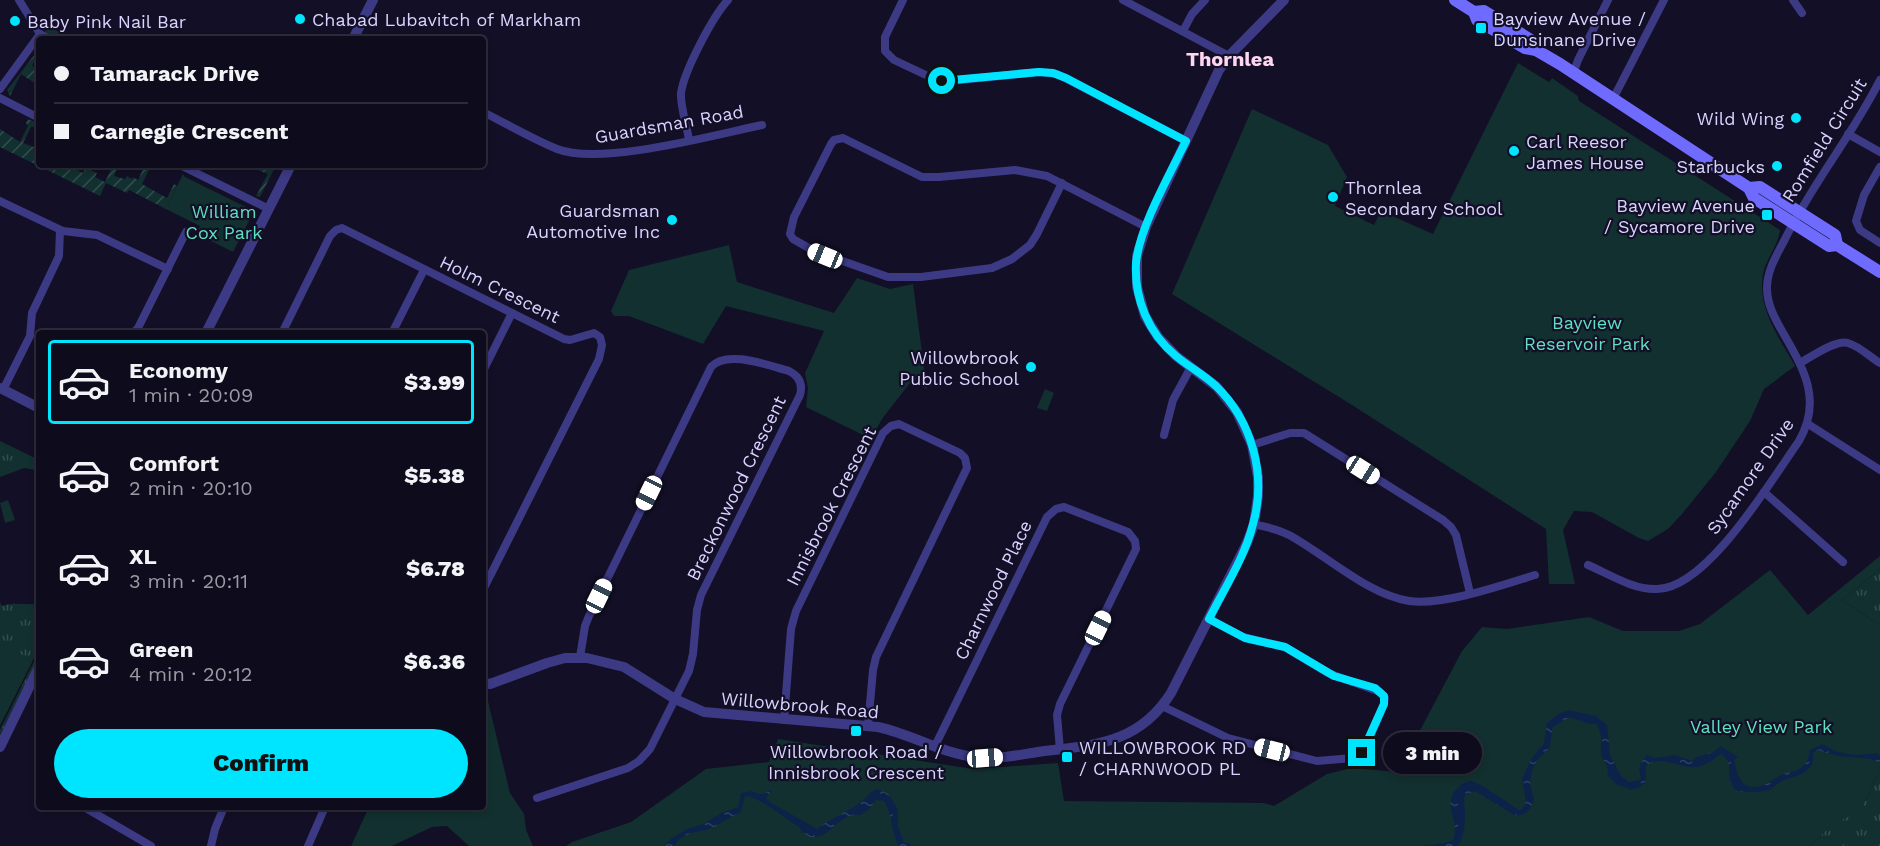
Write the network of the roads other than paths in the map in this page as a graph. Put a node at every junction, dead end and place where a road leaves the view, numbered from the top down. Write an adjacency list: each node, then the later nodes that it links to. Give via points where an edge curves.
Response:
1 (19, 0): 14 (street)
2 (373, 0): 16 (street)
3 (728, 0): 28 (street, via 719,9 698,50 681,94)
4 (903, 0): 29 (street, via 884,42 885,51 894,60 946,81 1039,72 1058,74)
5 (1123, 0): 13 (street)
6 (1205, 0): 13 (street)
7 (1284, 0): 18 (street, Willowbrook Road)
8 (1455, 0): 19 (main road, via 1474,12 1477,20)
9 (1608, 0): 19 (street)
10 (1664, 0): 23 (street)
11 (1793, 0): 12 (street)
12 (1802, 13)
13 (1183, 31): 18 (street)
14 (40, 34): 15 (street)
15 (44, 36)
16 (355, 36)
17 (36, 39): 21 (street)
18 (1229, 56): 29 (street, Willowbrook Road)
19 (1574, 74): 23 (main road)
20 (1880, 80): 27 (street, Romfield Circuit)
21 (0, 88)
22 (0, 98): 25 (street)
23 (1613, 99): 37 (main road, via 1749,188 1754,198)
24 (486, 113): 28 (street, Guardsman Road, via 558,150 588,155)
25 (36, 116)
26 (762, 125): 28 (street, Guardsman Road)
27 (1848, 134): 30 (street); 37 (street, Romfield Circuit)
28 (690, 140)
29 (1186, 141): 38 (street, Willowbrook Road)
30 (1880, 152)
31 (1880, 167): 41 (street, via 1864,195 1856,220 1860,230)
32 (186, 168): 36 (street)
33 (290, 168): 36 (street)
34 (1062, 183): 34 (street, via 1015,170 922,177 849,140 837,139 794,217 790,234 814,251 888,278 992,268 1030,245); 38 (street)
35 (0, 201): 39 (street)
36 (269, 209): 47 (street)
37 (1796, 217): 44 (main road, via 1829,246 1837,245); 50 (street, Sycamore Drive, via 1772,264 1767,288 1774,317)
38 (1146, 227): 53 (street, Willowbrook Road, via 1136,264 1141,306 1158,338)
39 (60, 230): 42 (street, via 97,234); 54 (street, via 59,256 32,313 30,336)
40 (186, 232): 42 (street)
41 (1880, 243)
42 (168, 269): 46 (street)
43 (424, 270): 45 (street, Holm Crescent); 48 (street, Holm Crescent, via 342,228 336,230); 49 (street)
44 (1880, 272)
45 (512, 313): 52 (street); 65 (street, Holm Crescent, via 564,339 594,333 602,345)
46 (136, 330)
47 (208, 330)
48 (283, 330)
49 (394, 330)
50 (1800, 363): 51 (street, via 1843,342); 56 (street, Sycamore Drive, via 1810,392)
51 (1880, 363)
52 (486, 364)
53 (1191, 366): 57 (street, via 1173,400); 58 (street, Willowbrook Road, via 1232,404)
54 (2, 389): 55 (street)
55 (36, 406)
56 (1808, 424): 59 (street); 60 (street, Sycamore Drive)
57 (1164, 435)
58 (1252, 445): 61 (street, Willowbrook Road, via 1258,487); 66 (street, via 1290,433 1304,433 1443,520 1456,535)
59 (1880, 470)
60 (1764, 492): 62 (street); 63 (street, Sycamore Drive, via 1727,542 1676,584 1662,589 1641,588)
61 (1254, 524): 66 (street, via 1288,534 1372,588 1398,599 1425,602); 67 (street, Willowbrook Road)
62 (1843, 562)
63 (1588, 565)
64 (1535, 575): 66 (street)
65 (486, 584)
66 (1470, 593)
67 (1209, 619): 72 (street, Willowbrook Road); 72 (street, via 1245,638 1285,647 1331,674 1380,692 1384,704 1365,749 1353,758 1317,761 1225,738)
68 (580, 657): 70 (street, Willowbrook Road, via 547,663); 71 (street, Willowbrook Road, via 624,667); 71 (street, Breckonwood Crescent, via 589,616 711,367 718,360 729,358 792,372 800,381 800,395 701,595 691,666)
69 (36, 673): 76 (street)
70 (486, 683)
71 (675, 699): 73 (street, Willowbrook Road, via 712,713); 78 (street, Breckonwood Crescent, via 650,749 636,764)
72 (1162, 706): 77 (street, Willowbrook Road, via 1122,738)
73 (784, 720): 74 (street, Willowbrook Road); 74 (street, Innisbrook Crescent, via 791,629 796,611 884,433 899,424 960,453 967,468 876,657)
74 (868, 726): 75 (street, Willowbrook Road)
75 (935, 746): 77 (street, Willowbrook Road, via 985,758); 77 (street, Charnwood Place, via 1047,517 1056,508 1064,507 1124,530 1134,537 1136,545 1060,704)
76 (0, 747)
77 (1060, 750)
78 (537, 798)
79 (89, 810): 82 (street)
80 (223, 810): 83 (street)
81 (324, 810): 84 (street)
82 (151, 846)
83 (211, 846)
84 (308, 846)

